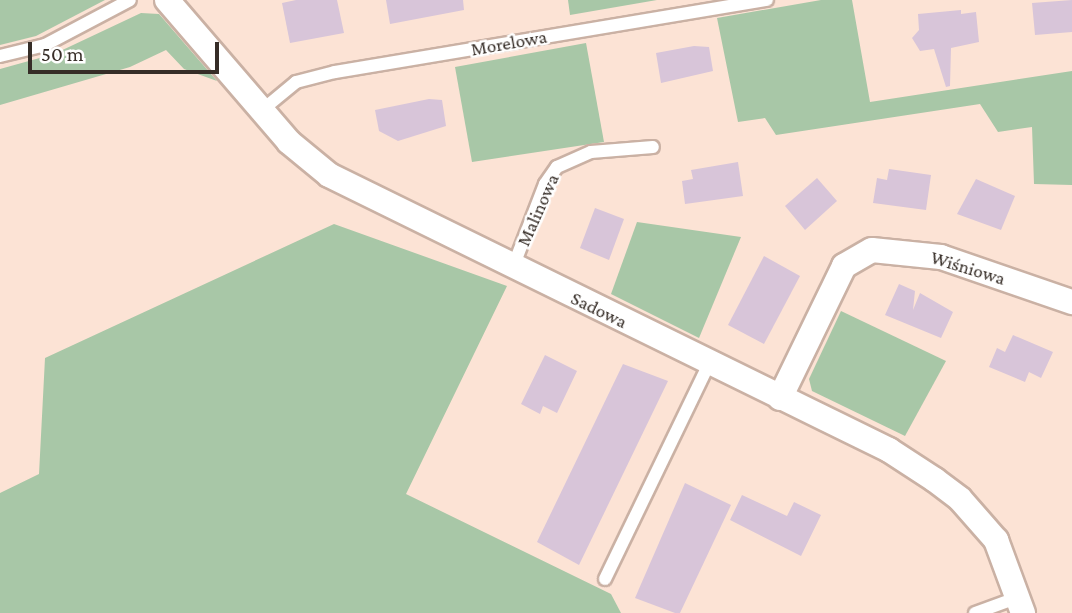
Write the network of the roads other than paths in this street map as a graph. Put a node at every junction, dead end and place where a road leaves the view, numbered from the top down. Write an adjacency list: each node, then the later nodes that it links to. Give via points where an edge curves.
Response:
1 (130, 0): 4 (lane, via 45,45)
2 (167, 0): 5 (street, Sadowa)
3 (767, 0): 5 (lane, Morelowa, via 335,72 296,82)
4 (0, 56)
5 (261, 111): 7 (street, Sadowa, via 328,175)
6 (653, 147): 7 (lane, Malinowa, via 591,152 557,167 545,184)
7 (513, 268): 9 (street, Sadowa)
8 (1072, 302): 10 (street, Wiśniowa, via 941,257 872,250 844,266)
9 (709, 364): 10 (street, Sadowa); 11 (lane)
10 (780, 398): 12 (street, Sadowa, via 889,450 960,499 996,540)
11 (605, 579)
12 (1021, 605): 13 (lane)
13 (975, 613)

